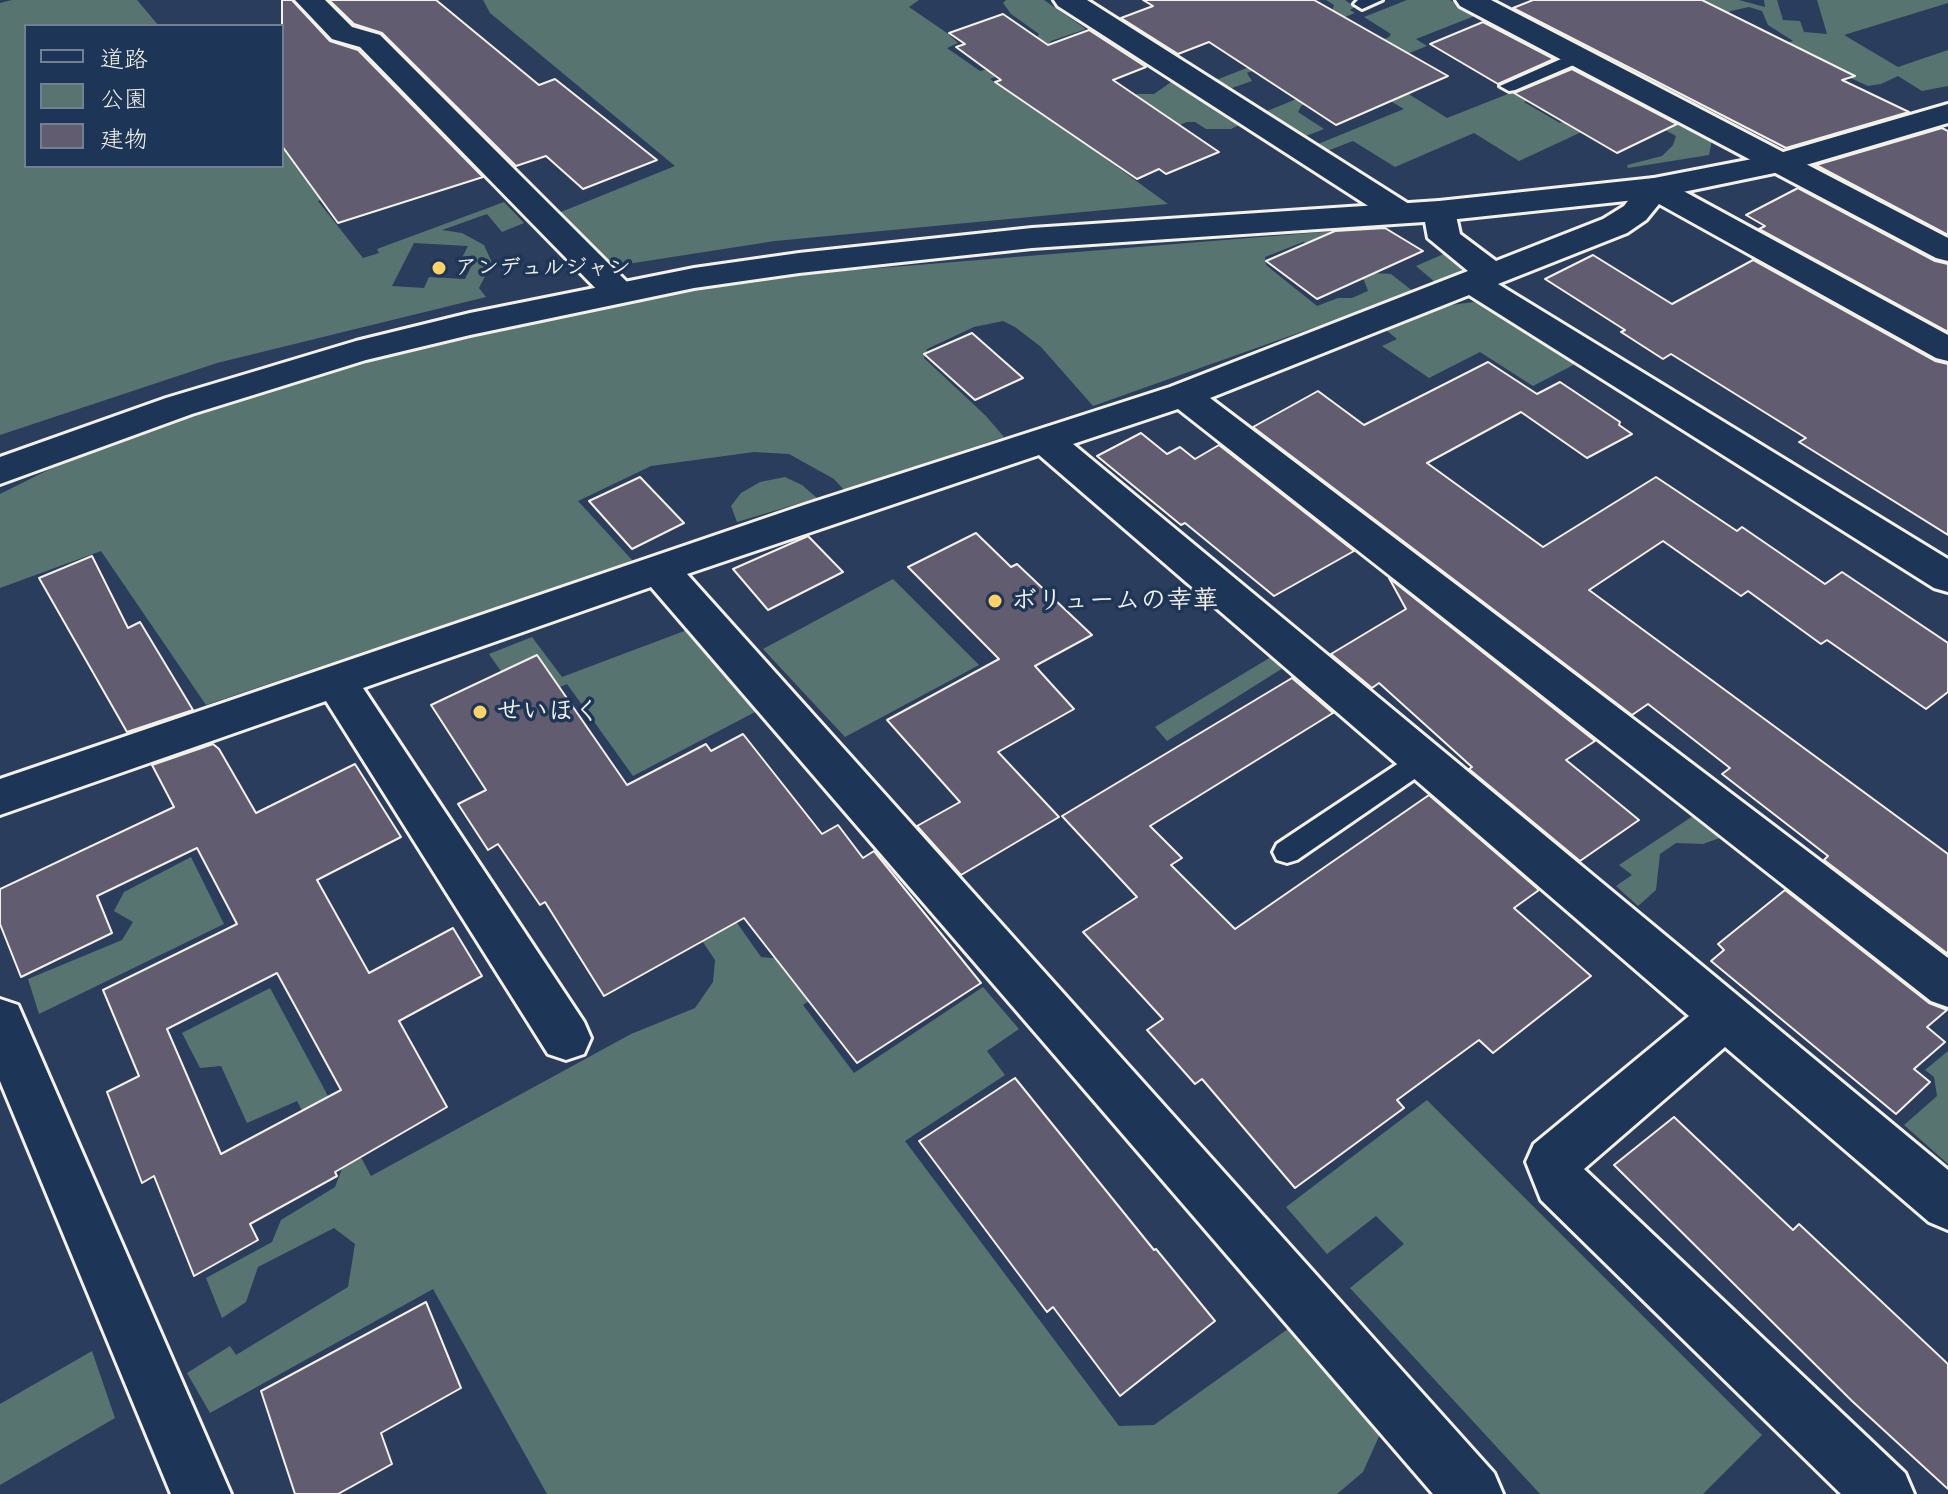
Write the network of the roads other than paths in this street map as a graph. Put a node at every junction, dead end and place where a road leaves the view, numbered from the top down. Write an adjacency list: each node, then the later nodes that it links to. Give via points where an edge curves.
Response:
1 (309, 0): 13 (street, via 342,33 370,41)
2 (1068, 0): 10 (street)
3 (1470, 0): 4 (street)
4 (1577, 57): 5 (lane); 7 (street)
5 (1509, 86)
6 (1948, 113): 7 (street)
7 (1778, 163): 8 (street); 11 (street)
8 (1654, 188): 9 (street); 12 (street, via 1635,213 1615,226); 14 (street)
9 (1439, 211): 10 (street); 12 (street, via 1444,238)
10 (1401, 213): 13 (street, via 902,251)
11 (1948, 251)
12 (1482, 278): 15 (street); 19 (street)
13 (619, 293): 17 (street, via 470,324 284,372)
14 (1948, 350)
15 (1183, 395): 16 (street); 24 (street)
16 (1046, 441): 18 (street); 21 (street)
17 (0, 471)
18 (659, 569): 20 (street); 29 (street)
19 (1948, 578)
20 (336, 681): 22 (street); 27 (street)
21 (1423, 760): 23 (lane); 25 (street)
22 (0, 797)
23 (1287, 852)
24 (1948, 986)
25 (1725, 1016): 28 (street); 31 (street, via 1553,1162 1560,1182)
26 (0, 1021): 30 (street)
27 (566, 1038)
28 (1948, 1204)
29 (1456, 1490)
30 (201, 1494)
31 (1884, 1494)

